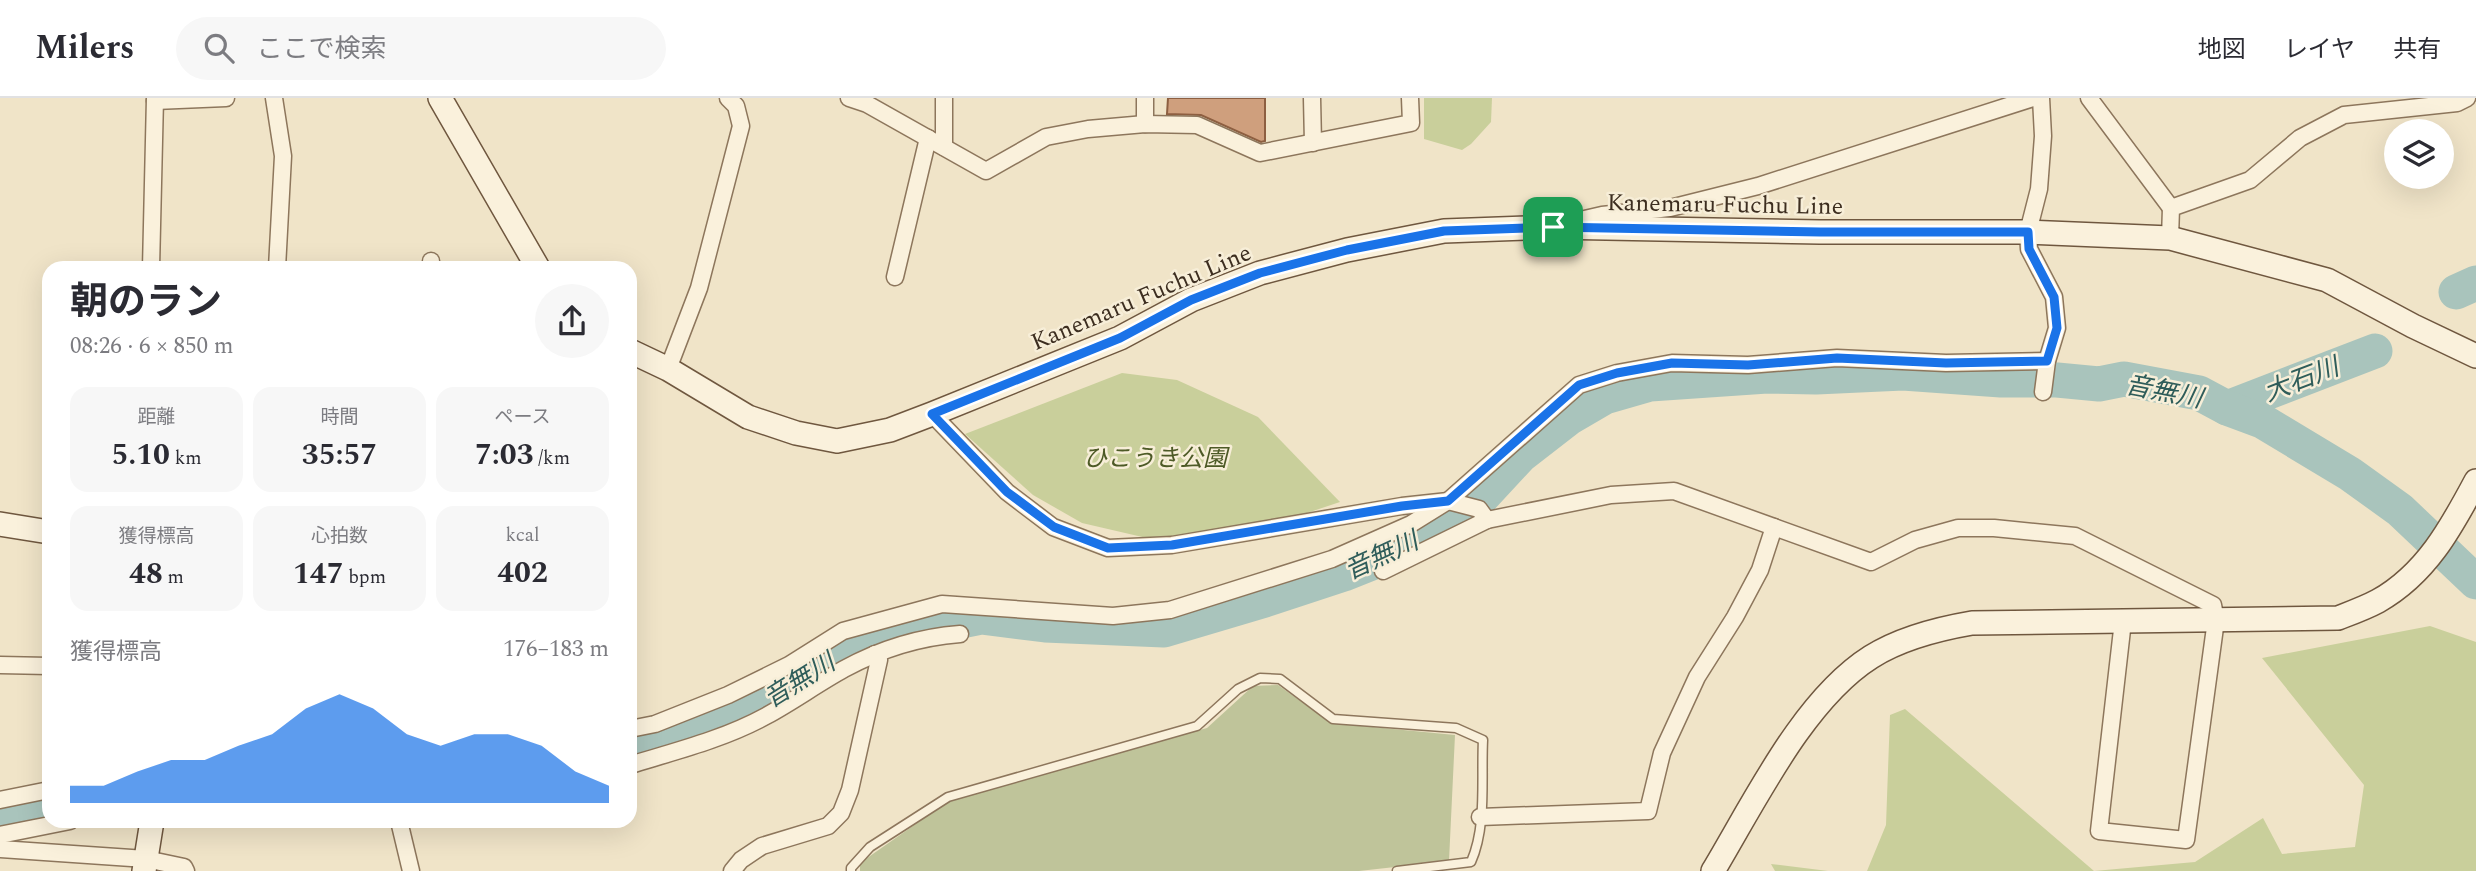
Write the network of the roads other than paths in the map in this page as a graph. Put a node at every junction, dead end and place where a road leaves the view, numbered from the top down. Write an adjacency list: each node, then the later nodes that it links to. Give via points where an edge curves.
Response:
1 (226, 98): 14 (street)
2 (274, 98): 25 (street, via 283,156)
3 (440, 98): 26 (main road)
4 (728, 98): 31 (street, via 736,106 741,126 699,288)
5 (849, 98): 15 (street)
6 (944, 98): 19 (street)
7 (1145, 98): 16 (street)
8 (1312, 98): 18 (street)
9 (1410, 98): 18 (street, via 1411,123)
10 (2033, 98): 21 (street, via 1758,187 1670,208 1602,215)
11 (2041, 98): 22 (street, via 2039,189)
12 (2089, 98): 20 (street)
13 (2467, 98): 20 (street, via 2457,103 2344,115 2300,138 2250,180)
14 (155, 100): 24 (street)
15 (867, 101): 17 (street)
16 (1145, 124): 18 (street, via 1197,125 1260,153); 19 (street, via 1046,137 986,171)
17 (928, 138): 19 (street); 27 (street)
18 (1313, 143)
19 (944, 147)
20 (2171, 208): 23 (street)
21 (1553, 227): 22 (main road, Kanemaru Fuchu Line); 33 (main road, Kanemaru Fuchu Line, via 1444,231 1260,273 1191,300 1120,338)
22 (2028, 232): 23 (main road, Kanemaru Fuchu Line); 30 (street, via 2029,249 2054,297 2057,328)
23 (2170, 238): 29 (main road, Kanemaru Fuchu Line, via 2327,279)
24 (150, 261)
25 (277, 261)
26 (534, 261)
27 (895, 277)
28 (637, 354): 31 (main road, Kanemaru Fuchu Line)
29 (2476, 356)
30 (2047, 361): 32 (street); 35 (street, via 1837,358 1748,365 1672,363 1617,373 1579,385)
31 (668, 369): 33 (main road, Kanemaru Fuchu Line, via 748,416 837,441 890,430)
32 (2043, 392)
33 (932, 414): 35 (street, via 1007,492 1054,527 1108,548 1172,545)
34 (2476, 481): 41 (main road, via 2449,532 2424,565 2378,601 2338,618)
35 (1448, 501): 36 (street); 47 (street, via 1410,524 1332,559 1170,610 1114,616 942,604 868,623 843,631 728,695)
36 (1483, 515): 38 (street, via 1611,495 1674,491); 40 (street)
37 (0, 524): 39 (main road)
38 (1774, 527): 41 (street, via 1871,562 1915,540 1958,528 2075,536 2213,606); 51 (street, via 1760,570 1697,677 1662,753 1648,811)
39 (42, 531)
40 (1383, 571)
41 (2216, 620): 42 (main road); 42 (street, via 2186,839 2099,831)
42 (2123, 621): 63 (main road, via 1972,623 1939,628 1870,657 1826,695 1794,736)
43 (960, 634): 44 (street)
44 (875, 654): 48 (street, via 764,717 700,744); 60 (street, via 879,660 841,813 828,826 762,846)
45 (0, 665): 46 (street)
46 (42, 666)
47 (637, 728)
48 (637, 763)
49 (42, 791): 50 (street)
50 (0, 800)
51 (1480, 817): 61 (lane, via 1483,740 1456,728 1333,719 1280,679 1260,678 1238,689 1197,726 948,797 870,847); 62 (lane, via 1471,862)
52 (42, 827): 55 (street)
53 (151, 828): 57 (main road)
54 (401, 828): 59 (street)
55 (0, 835)
56 (0, 849): 57 (street)
57 (145, 865): 58 (street, via 184,867)
58 (186, 871)
59 (411, 871)
60 (732, 871)
61 (852, 871)
62 (1397, 871)
63 (1713, 871)

